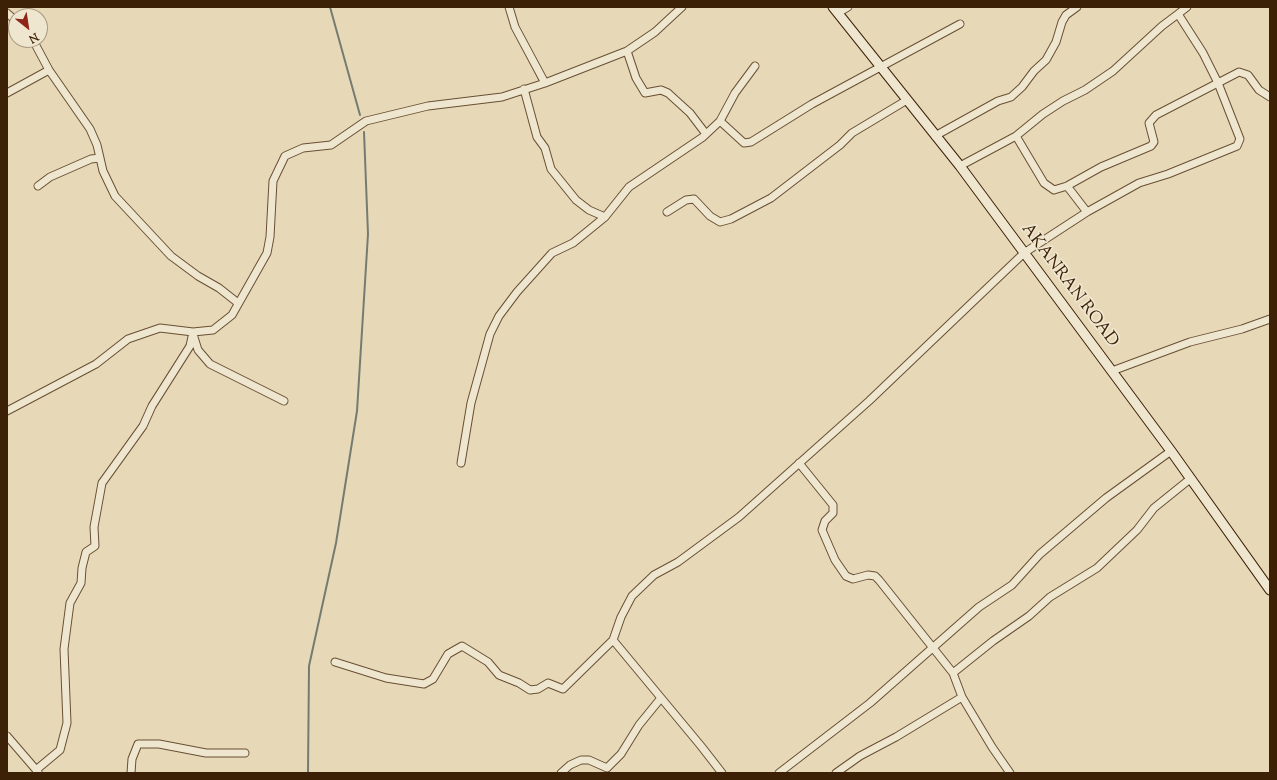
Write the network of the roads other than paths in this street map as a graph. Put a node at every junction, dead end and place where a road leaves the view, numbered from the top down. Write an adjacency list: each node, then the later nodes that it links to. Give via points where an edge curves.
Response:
1 (509, 7): 14 (street, via 515,27)
2 (682, 7): 10 (street, via 655,32)
3 (848, 7): 6 (street)
4 (1077, 7): 22 (street, via 1062,22 1056,42 1046,60 1011,97 998,101)
5 (1187, 7): 7 (street)
6 (836, 10): 12 (main road, AKANRAN ROAD)
7 (1178, 14): 15 (street); 23 (street, via 1113,71 1043,114)
8 (960, 24): 12 (street)
9 (38, 48): 13 (street)
10 (626, 51): 14 (street); 21 (street, via 636,78 645,93 661,90 668,93 690,113)
11 (755, 66): 20 (street, via 735,93)
12 (880, 66): 19 (main road, AKANRAN ROAD); 20 (street, via 751,142 744,143)
13 (49, 70): 17 (street); 24 (street, via 90,130)
14 (545, 83): 16 (street)
15 (1218, 83): 18 (street, via 1244,72 1259,90); 27 (street, via 1156,115 1149,122 1154,142 1152,146 1101,167); 29 (street, via 1240,139 1239,144 1168,174 1139,183)
16 (524, 89): 30 (street, via 537,137 546,148 551,169 576,200 589,210); 32 (street, via 502,97 428,106 366,120 331,145 303,148 285,156 272,181 267,253)
17 (7, 93)
18 (1270, 97)
19 (907, 100): 22 (main road, AKANRAN ROAD); 28 (street, via 852,133 771,198 731,219 720,222 710,216 694,199 686,200)
20 (720, 122): 21 (street)
21 (706, 134): 30 (street, via 629,187)
22 (935, 136): 25 (main road, AKANRAN ROAD)
23 (1016, 136): 25 (street); 27 (street, via 1048,187 1054,190)
24 (100, 158): 26 (street, via 90,159 50,177); 32 (street, via 115,196 128,212 171,256)
25 (960, 166): 31 (main road, AKANRAN ROAD)
26 (38, 186)
27 (1067, 186): 29 (street)
28 (667, 212)
29 (1087, 212): 31 (street)
30 (605, 217): 39 (street, via 573,243 552,253 499,316 490,334 471,403)
31 (1024, 253): 35 (main road, AKANRAN ROAD); 40 (street, via 869,401)
32 (238, 303): 34 (street, via 232,315 213,330)
33 (1270, 319): 35 (street, via 1190,342)
34 (193, 332): 36 (street, via 198,350 210,364); 37 (street, via 160,328 128,339 96,364); 52 (street, via 190,346 142,426 102,483 94,527 95,546 86,552 81,583 70,602 64,649 67,723 60,750)
35 (1112, 371): 38 (main road, AKANRAN ROAD)
36 (284, 401)
37 (7, 411)
38 (1171, 451): 41 (main road, AKANRAN ROAD); 44 (street, via 1106,498 1040,554 1012,585 979,607)
39 (460, 463)
40 (799, 463): 43 (street, via 738,517 678,562 654,575 632,596); 44 (street, via 833,505 833,513 825,521 822,530 835,560 846,576 853,579 875,576)
41 (1190, 479): 42 (main road, AKANRAN ROAD); 46 (street, via 1154,508 1137,530 1097,568 1050,597 1029,616)
42 (1270, 590)
43 (613, 640): 45 (street, via 563,689 548,683 530,690 499,675 488,662 462,646 448,654 433,679 424,684 386,678); 48 (street)
44 (934, 647): 46 (street); 57 (street, via 870,703)
45 (335, 662)
46 (953, 673): 47 (street)
47 (962, 697): 58 (street, via 860,756); 59 (street)
48 (661, 698): 51 (street, via 639,725 621,754); 56 (street)
49 (7, 736): 52 (street)
50 (245, 753): 53 (street, via 206,753 159,744 138,744 132,759)
51 (607, 768): 54 (street, via 589,760 581,760); 55 (street)
52 (37, 771)
53 (131, 773)
54 (561, 773)
55 (613, 773)
56 (722, 773)
57 (779, 773)
58 (836, 773)
59 (1010, 773)

